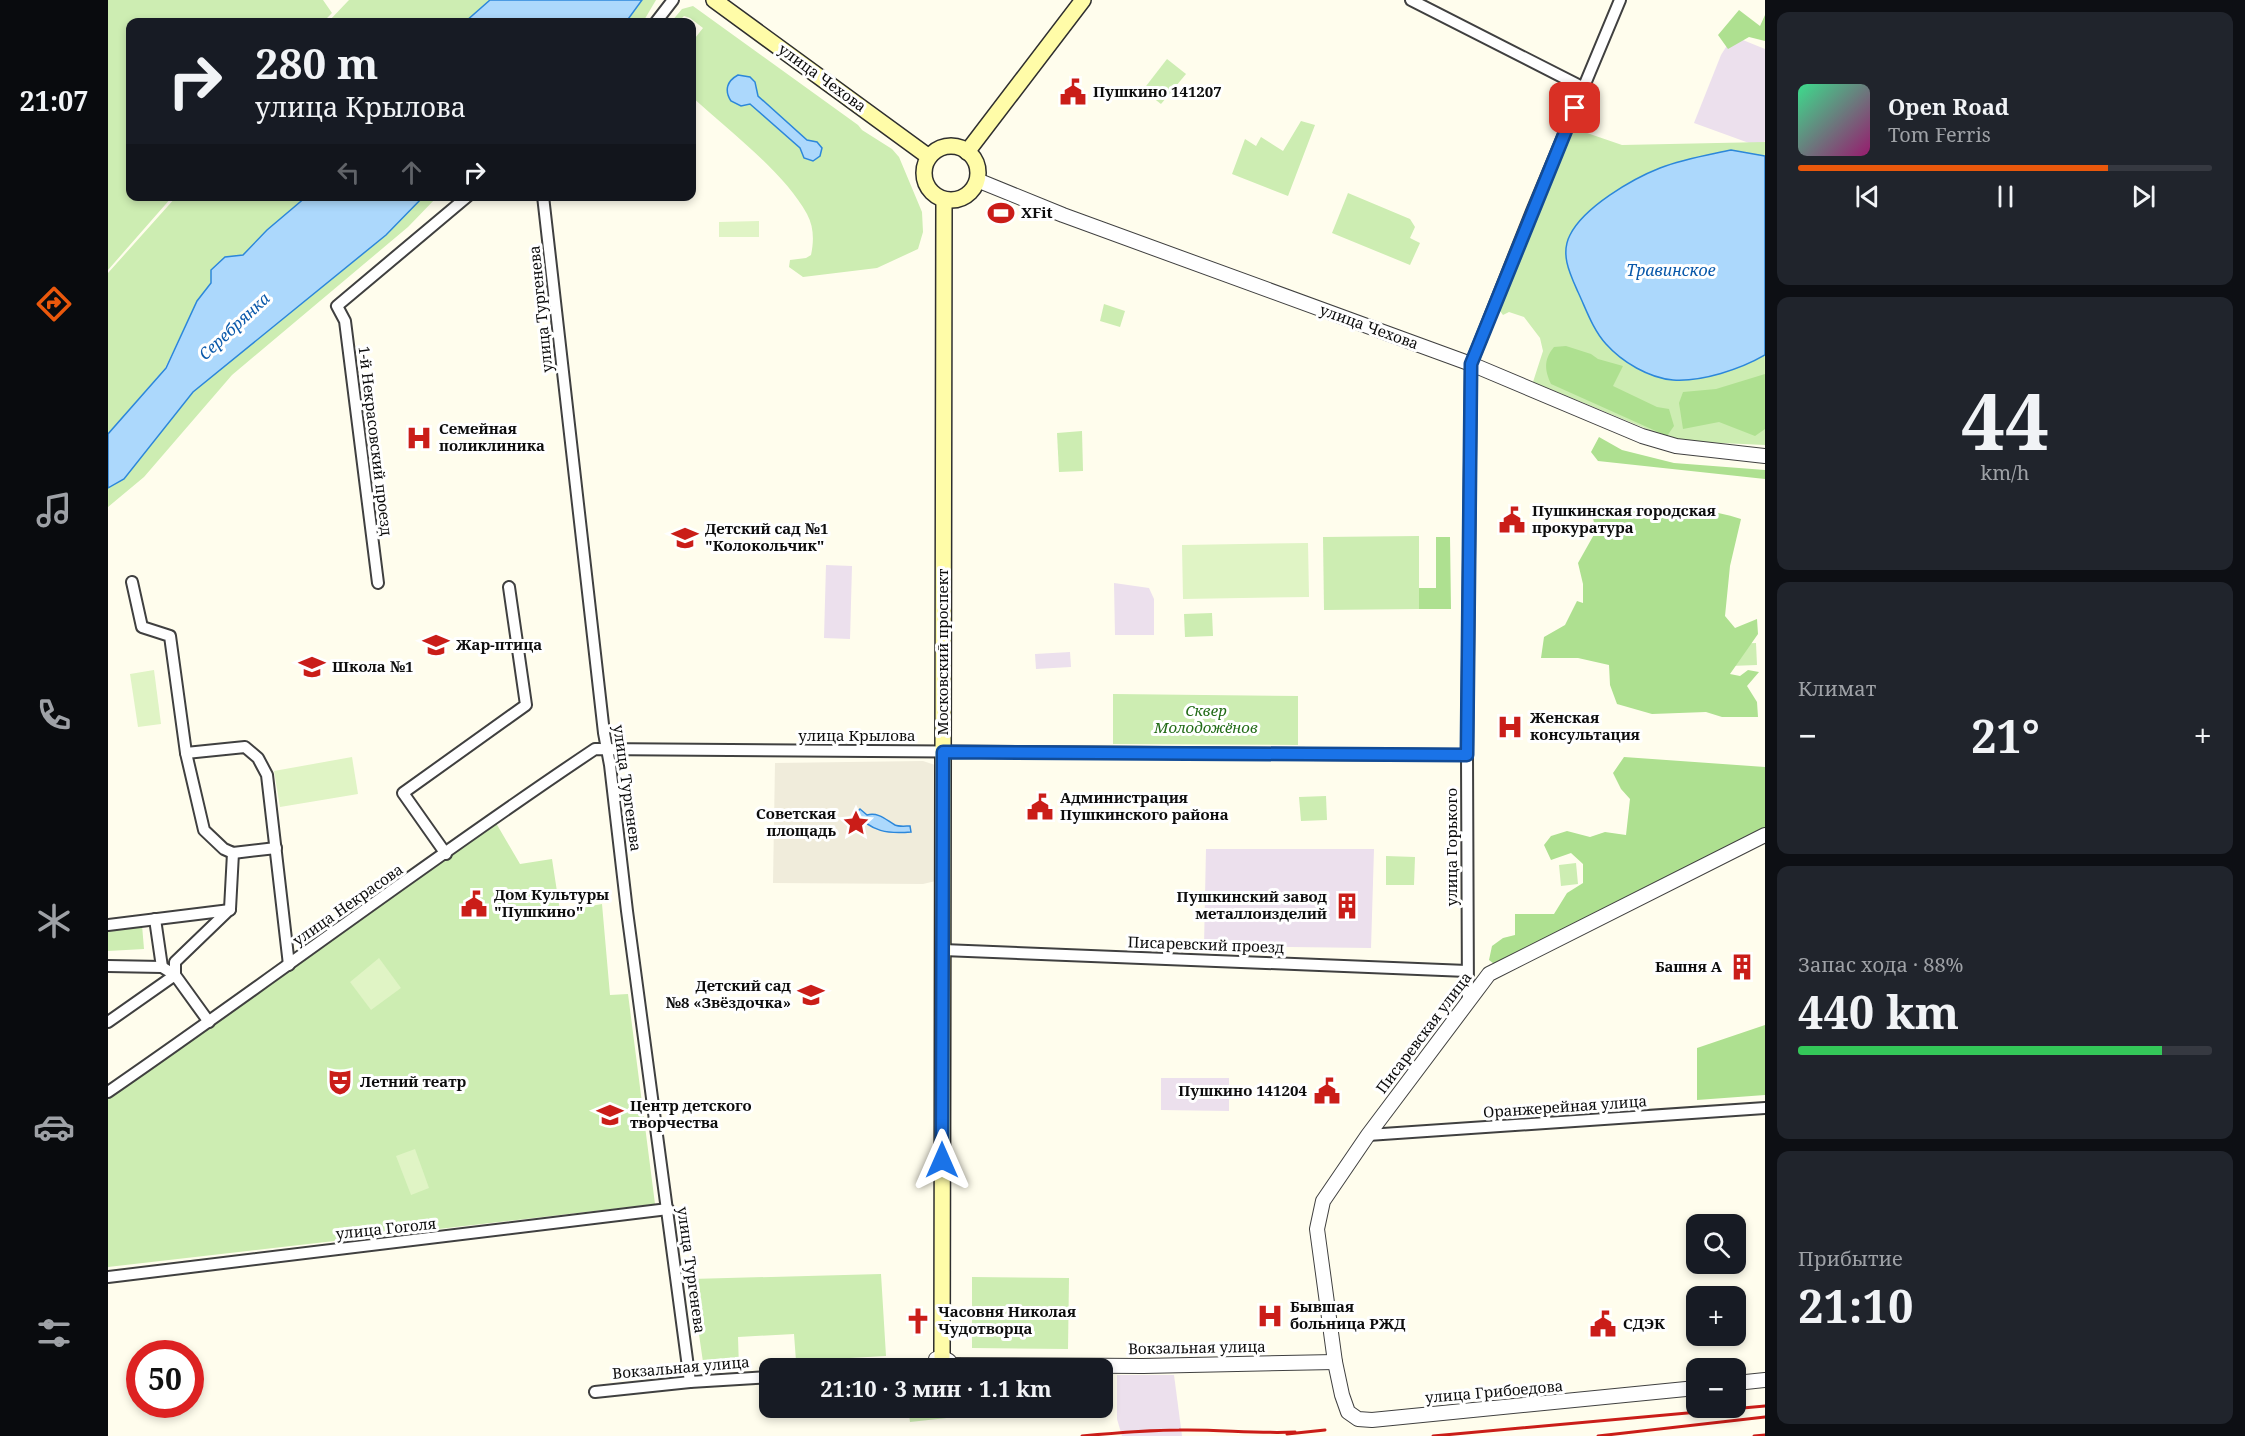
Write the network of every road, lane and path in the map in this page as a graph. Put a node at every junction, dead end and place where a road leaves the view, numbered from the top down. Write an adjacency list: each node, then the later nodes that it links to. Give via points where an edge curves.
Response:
1 (674, 0): 6 (street)
2 (714, 0): 9 (main road, улица Чехова)
3 (1083, 0): 8 (main road)
4 (1411, 0): 7 (street)
5 (1620, 0): 7 (street, улица Горького)
6 (659, 18)
7 (1584, 88): 14 (street, улица Горького)
8 (967, 152): 9 (main road, via 947,147); 10 (main road, via 978,170)
9 (929, 157): 11 (main road, via 924,177 928,187)
10 (977, 180): 11 (main road, via 965,197); 14 (street, улица Чехова)
11 (944, 200): 20 (main road, Московский проспект)
12 (462, 201): 17 (street, 1-й Некрасовский проезд, via 337,306 345,321)
13 (544, 201): 19 (street, улица Тургенева)
14 (1471, 364): 15 (street, улица Чехова, via 1642,436 1676,446); 22 (street, улица Горького)
15 (1765, 456)
16 (132, 582): 21 (street, via 142,627 170,636)
17 (378, 583)
18 (509, 587): 26 (street, via 526,705 404,793)
19 (607, 750): 20 (street, улица Крылова); 26 (street, улица Некрасова, via 595,749 497,814); 42 (street, улица Тургенева)
20 (943, 752): 22 (street, улица Крылова); 30 (main road, Московский проспект)
21 (186, 753): 24 (street, via 245,747 258,759 267,775); 25 (street, via 204,830 224,849)
22 (1467, 755): 34 (street, улица Горького)
23 (1765, 835): 36 (street, Писаревская улица, via 1489,974)
24 (276, 848): 25 (street); 31 (street)
25 (233, 852): 27 (street)
26 (446, 854): 31 (street, улица Некрасова)
27 (230, 909): 28 (street); 35 (street, via 175,962)
28 (155, 919): 29 (street); 33 (street)
29 (108, 925)
30 (943, 950): 34 (street, Писаревский проезд); 44 (main road, Московский проспект)
31 (289, 965): 38 (street, улица Некрасова)
32 (108, 966): 33 (street)
33 (162, 967): 35 (street)
34 (1467, 971): 36 (street, улица Горького)
35 (175, 975): 37 (street); 38 (street)
36 (1468, 1002): 41 (street, Писаревская улица)
37 (108, 1022)
38 (209, 1022): 39 (street, улица Некрасова)
39 (108, 1092)
40 (1765, 1108): 41 (street, Оранжерейная улица)
41 (1368, 1135): 45 (street, Писаревская улица, via 1323,1201 1317,1229)
42 (668, 1209): 43 (street, улица Гоголя); 49 (street, улица Тургенева)
43 (108, 1277)
44 (942, 1358)
45 (1335, 1362): 46 (street, Вокзальная улица); 51 (street, улица Грибоедова, via 1348,1412 1358,1419)
46 (1113, 1366)
47 (759, 1378): 49 (street, Вокзальная улица)
48 (1765, 1380): 50 (street)
49 (690, 1382): 52 (street, Вокзальная улица)
50 (1746, 1382)
51 (1686, 1389)
52 (595, 1392)

